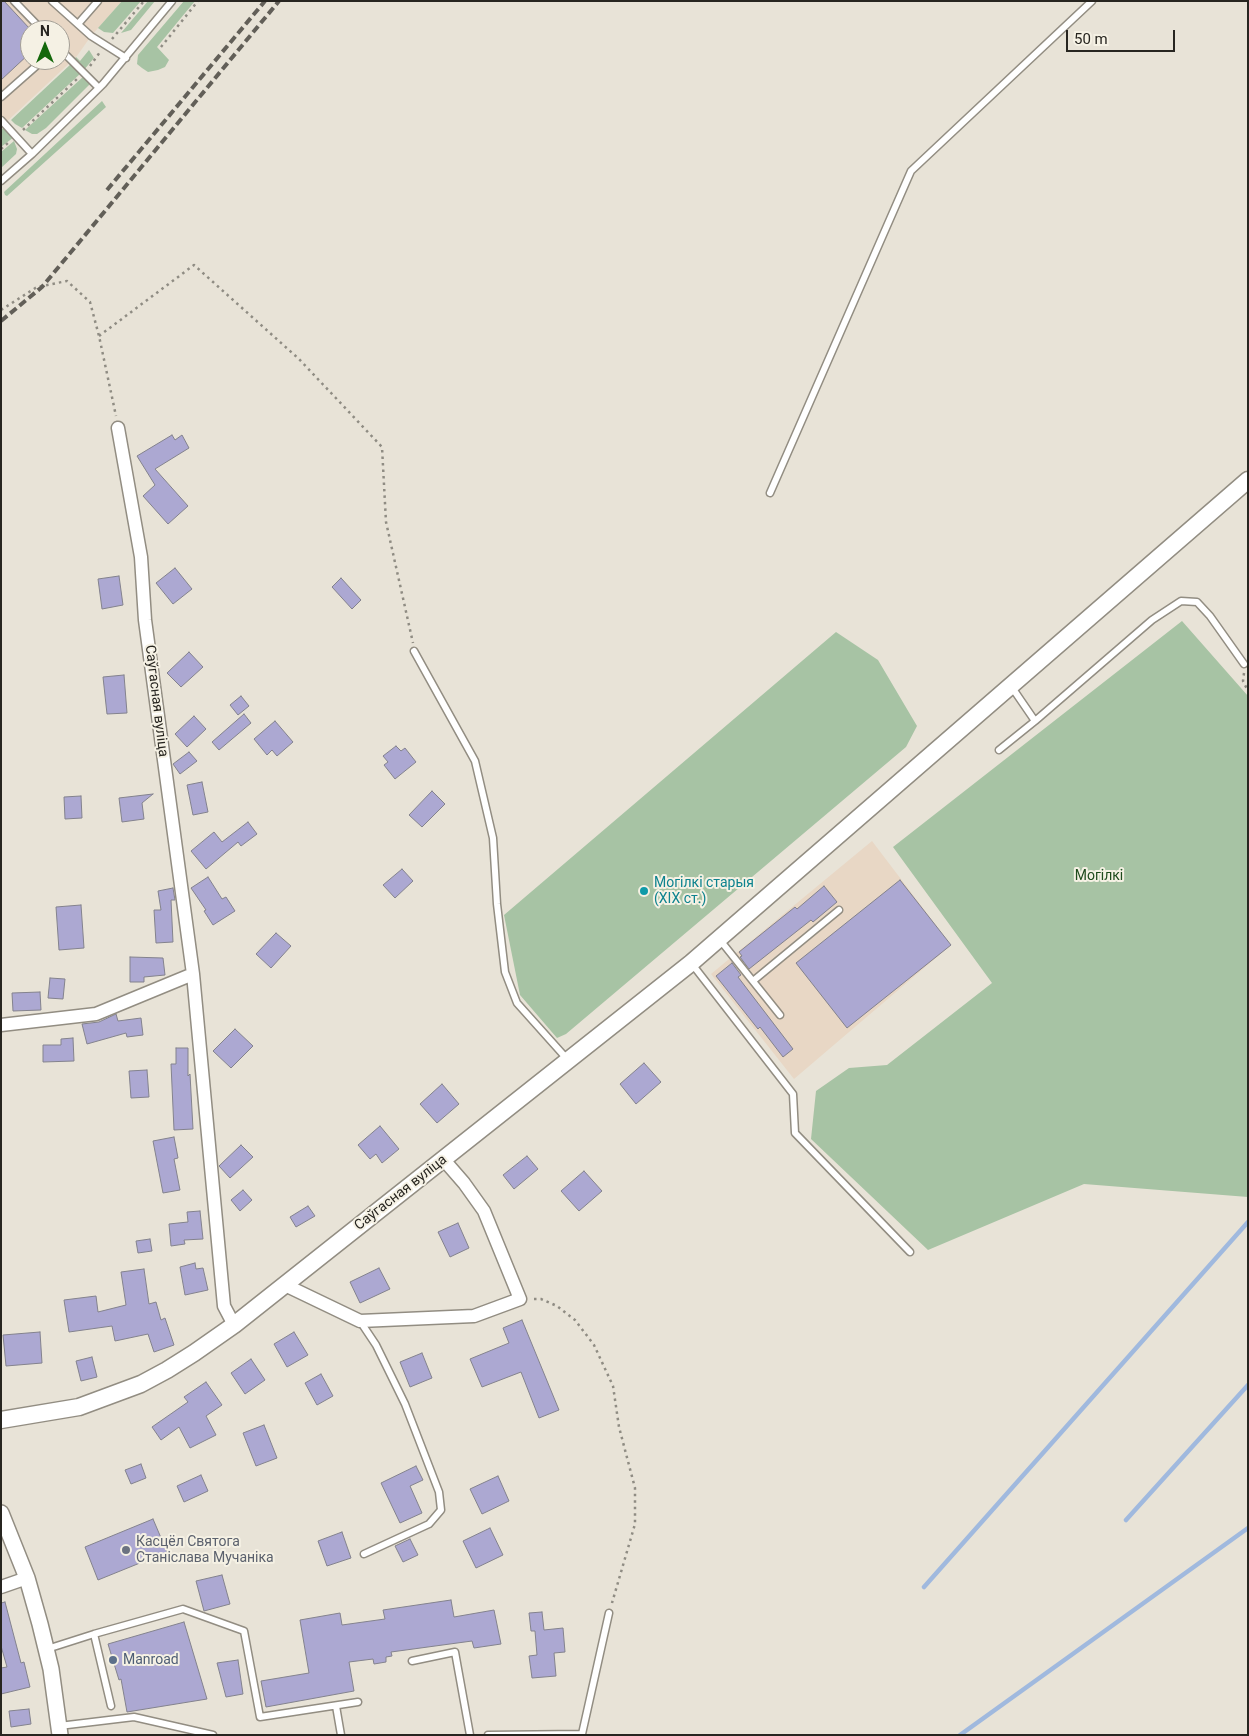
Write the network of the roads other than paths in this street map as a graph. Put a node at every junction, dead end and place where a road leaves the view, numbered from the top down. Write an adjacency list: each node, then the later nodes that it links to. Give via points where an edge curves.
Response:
1 (14, 1): 6 (lane)
2 (52, 1): 7 (lane)
3 (98, 1): 7 (lane)
4 (172, 1): 8 (lane)
5 (1092, 1): 18 (lane, via 910,171)
6 (32, 20)
7 (78, 24): 8 (lane)
8 (126, 58): 11 (lane)
9 (70, 59): 11 (lane)
10 (32, 70): 12 (lane)
11 (99, 88): 14 (lane)
12 (1, 98)
13 (1, 120): 14 (lane)
14 (32, 154): 15 (lane)
15 (1, 181)
16 (118, 428): 27 (street, Саўгасная вуліца, via 141,557 145,620)
17 (1248, 480): 21 (main road, Саўгасная вуліца)
18 (770, 493)
19 (414, 651): 31 (lane, via 475,761 493,838 505,972 517,1003)
20 (1244, 664): 22 (lane, via 1197,602 1181,601 1152,620)
21 (1010, 685): 22 (lane); 25 (main road, Саўгасная вуліца)
22 (1036, 720): 23 (lane)
23 (999, 750)
24 (839, 910): 28 (lane)
25 (720, 939): 26 (main road, Саўгасная вуліца); 28 (lane)
26 (691, 963): 31 (main road, Саўгасная вуліца); 33 (lane, via 792,1094 795,1133)
27 (193, 974): 30 (street, via 96,1014); 36 (street, Саўгасная вуліца, via 224,1306)
28 (752, 981): 29 (lane)
29 (780, 1015)
30 (1, 1025)
31 (569, 1061): 32 (main road, Саўгасная вуліца)
32 (444, 1160): 34 (main road, Саўгасная вуліца); 35 (street, via 484,1211 520,1299 474,1316)
33 (910, 1252)
34 (285, 1285): 35 (street); 36 (main road, Саўгасная вуліца)
35 (360, 1321): 39 (lane, via 376,1345 405,1404 439,1492 441,1510 429,1524)
36 (234, 1325): 37 (main road, Саўгасная вуліца, via 141,1384 79,1407)
37 (1, 1420)
38 (1, 1513): 40 (street)
39 (364, 1554)
40 (27, 1578): 41 (street); 44 (street)
41 (1, 1587)
42 (609, 1613): 53 (lane, via 582,1734)
43 (94, 1634): 44 (lane); 47 (lane); 48 (lane, via 183,1610 244,1631 260,1717)
44 (46, 1650): 49 (street)
45 (412, 1661): 52 (lane, via 455,1652)
46 (358, 1702): 48 (lane)
47 (111, 1706)
48 (336, 1706): 51 (lane)
49 (60, 1731): 50 (lane, via 134,1717)
50 (212, 1735)
51 (340, 1735)
52 (470, 1735)
53 (488, 1735)

